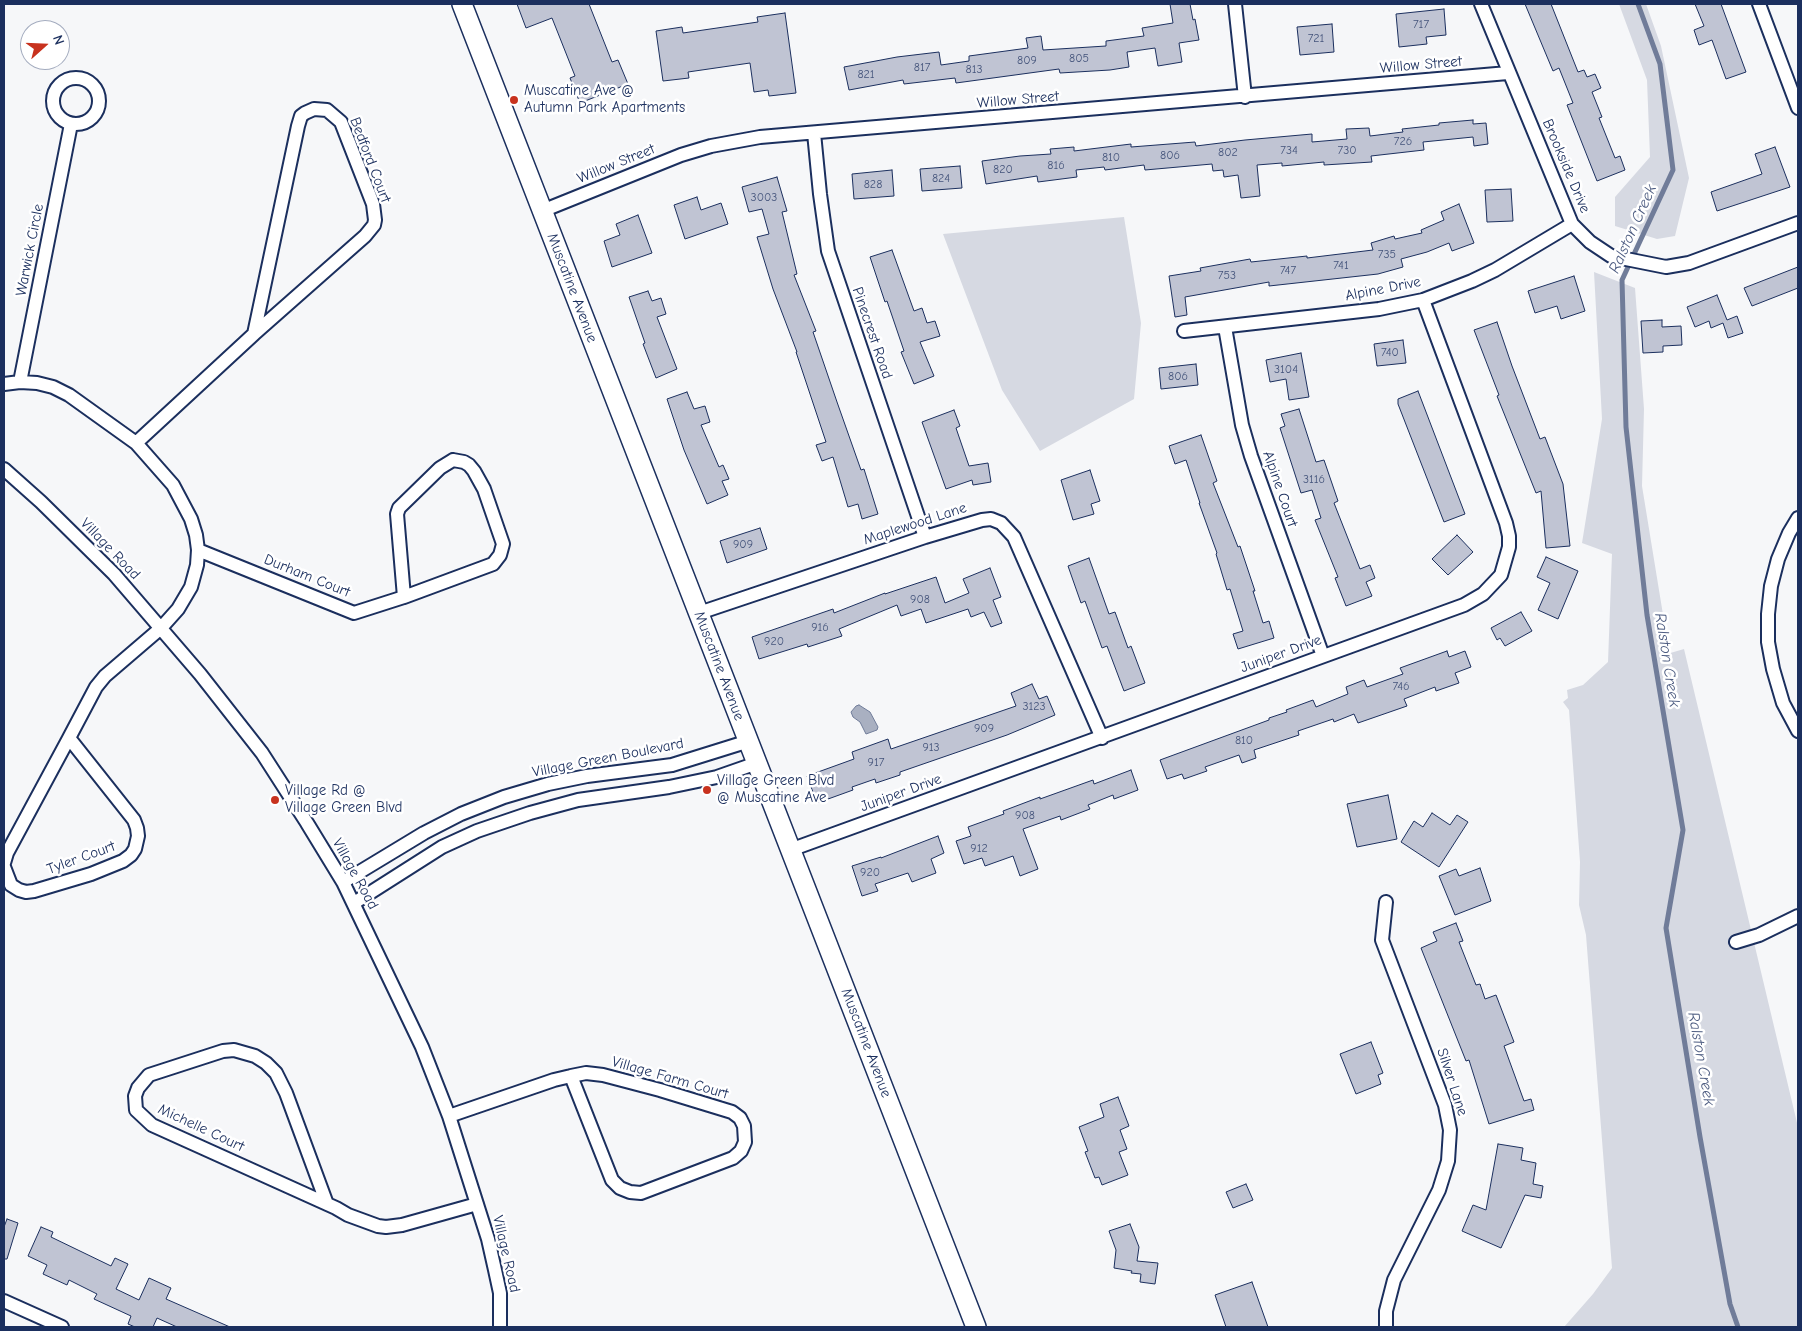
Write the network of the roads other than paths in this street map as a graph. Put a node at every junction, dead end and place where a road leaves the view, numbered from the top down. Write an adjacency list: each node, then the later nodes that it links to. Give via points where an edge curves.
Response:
1 (462, 4): 10 (main road, Muscatine Avenue)
2 (1235, 4): 6 (street)
3 (1481, 4): 5 (street, Brookside Drive)
4 (1760, 4): 7 (street)
5 (1508, 73): 6 (street, Willow Street); 12 (street, Brookside Drive)
6 (1244, 97): 9 (street, Willow Street)
7 (1798, 108)
8 (71, 124): 17 (street, Warwick Circle)
9 (814, 133): 10 (street, Willow Street, via 760,137 711,146); 22 (street, Pinecrest Road, via 828,251)
10 (542, 211): 25 (main road, Muscatine Avenue)
11 (1798, 223): 12 (street, Brookside Drive, via 1689,263 1666,268 1611,256)
12 (1572, 224): 13 (street, Alpine Drive, via 1494,270)
13 (1424, 300): 14 (street, Alpine Drive, via 1380,309); 27 (street, Juniper Drive, via 1506,523 1509,548 1506,562 1492,586 1474,601)
14 (1225, 327): 15 (street, Alpine Drive); 27 (street, Alpine Court, via 1242,425 1251,456)
15 (1184, 331)
16 (254, 334): 16 (street, Bedford Court, via 374,225 373,204 341,122 327,110 314,109 301,116); 19 (street, Bedford Court)
17 (20, 382): 18 (street); 19 (street, via 37,383 70,395)
18 (4, 384)
19 (136, 443): 23 (street, via 173,485 183,502 196,535)
20 (4, 469): 26 (street, Village Road, via 114,574)
21 (1798, 518): 28 (street, via 1778,559 1768,614 1768,642 1773,669 1783,703)
22 (925, 538): 25 (street, Maplewood Lane); 30 (street, Maplewood Lane, via 982,520 996,521 1008,528)
23 (198, 550): 24 (street, Durham Court, via 354,613); 26 (street, via 191,587)
24 (404, 597): 24 (street, Durham Court, via 493,564 500,555 503,544 484,489 474,471 464,462 447,462 399,508)
25 (699, 614): 31 (main road, Muscatine Avenue)
26 (162, 628): 29 (street, via 105,676); 36 (street, Village Road, via 262,754)
27 (1323, 656): 30 (street, Juniper Drive)
28 (1798, 731)
29 (69, 738): 34 (street); 35 (street, Tyler Court, via 134,820 138,828 135,849 123,861 34,891 18,890 11,885)
30 (1102, 738): 33 (street, Juniper Drive)
31 (748, 741): 32 (main road, Muscatine Avenue); 36 (street, Village Green Boulevard, via 672,765 587,776 504,797 424,833)
32 (758, 764): 33 (main road, Muscatine Avenue); 37 (street, via 669,787 578,800 477,831 442,847)
33 (790, 850): 48 (main road, Muscatine Avenue)
34 (4, 862)
35 (4, 867)
36 (343, 882): 37 (street, Village Road)
37 (354, 902): 42 (street, Village Road, via 422,1047)
38 (1386, 902): 49 (street, Silver Lane, via 1382,940 1446,1105 1450,1130 1448,1161 1439,1190 1394,1280 1386,1311)
39 (1798, 916): 40 (street)
40 (1736, 942)
41 (571, 1076): 41 (street, Village Farm Court, via 612,1180 630,1192 641,1193 733,1158 745,1142 744,1126 732,1112 603,1075 586,1073); 42 (street, Village Farm Court)
42 (449, 1116): 44 (street, Village Road)
43 (327, 1204): 43 (street, Michelle Court, via 286,1093 276,1073 255,1056 234,1050 223,1051 149,1075 138,1088 134,1096 136,1110 152,1124); 44 (street, Michelle Court, via 348,1215 386,1227)
44 (477, 1204): 47 (street, Village Road, via 500,1293)
45 (4, 1301): 46 (street)
46 (62, 1327)
47 (500, 1327)
48 (976, 1327)
49 (1386, 1327)

